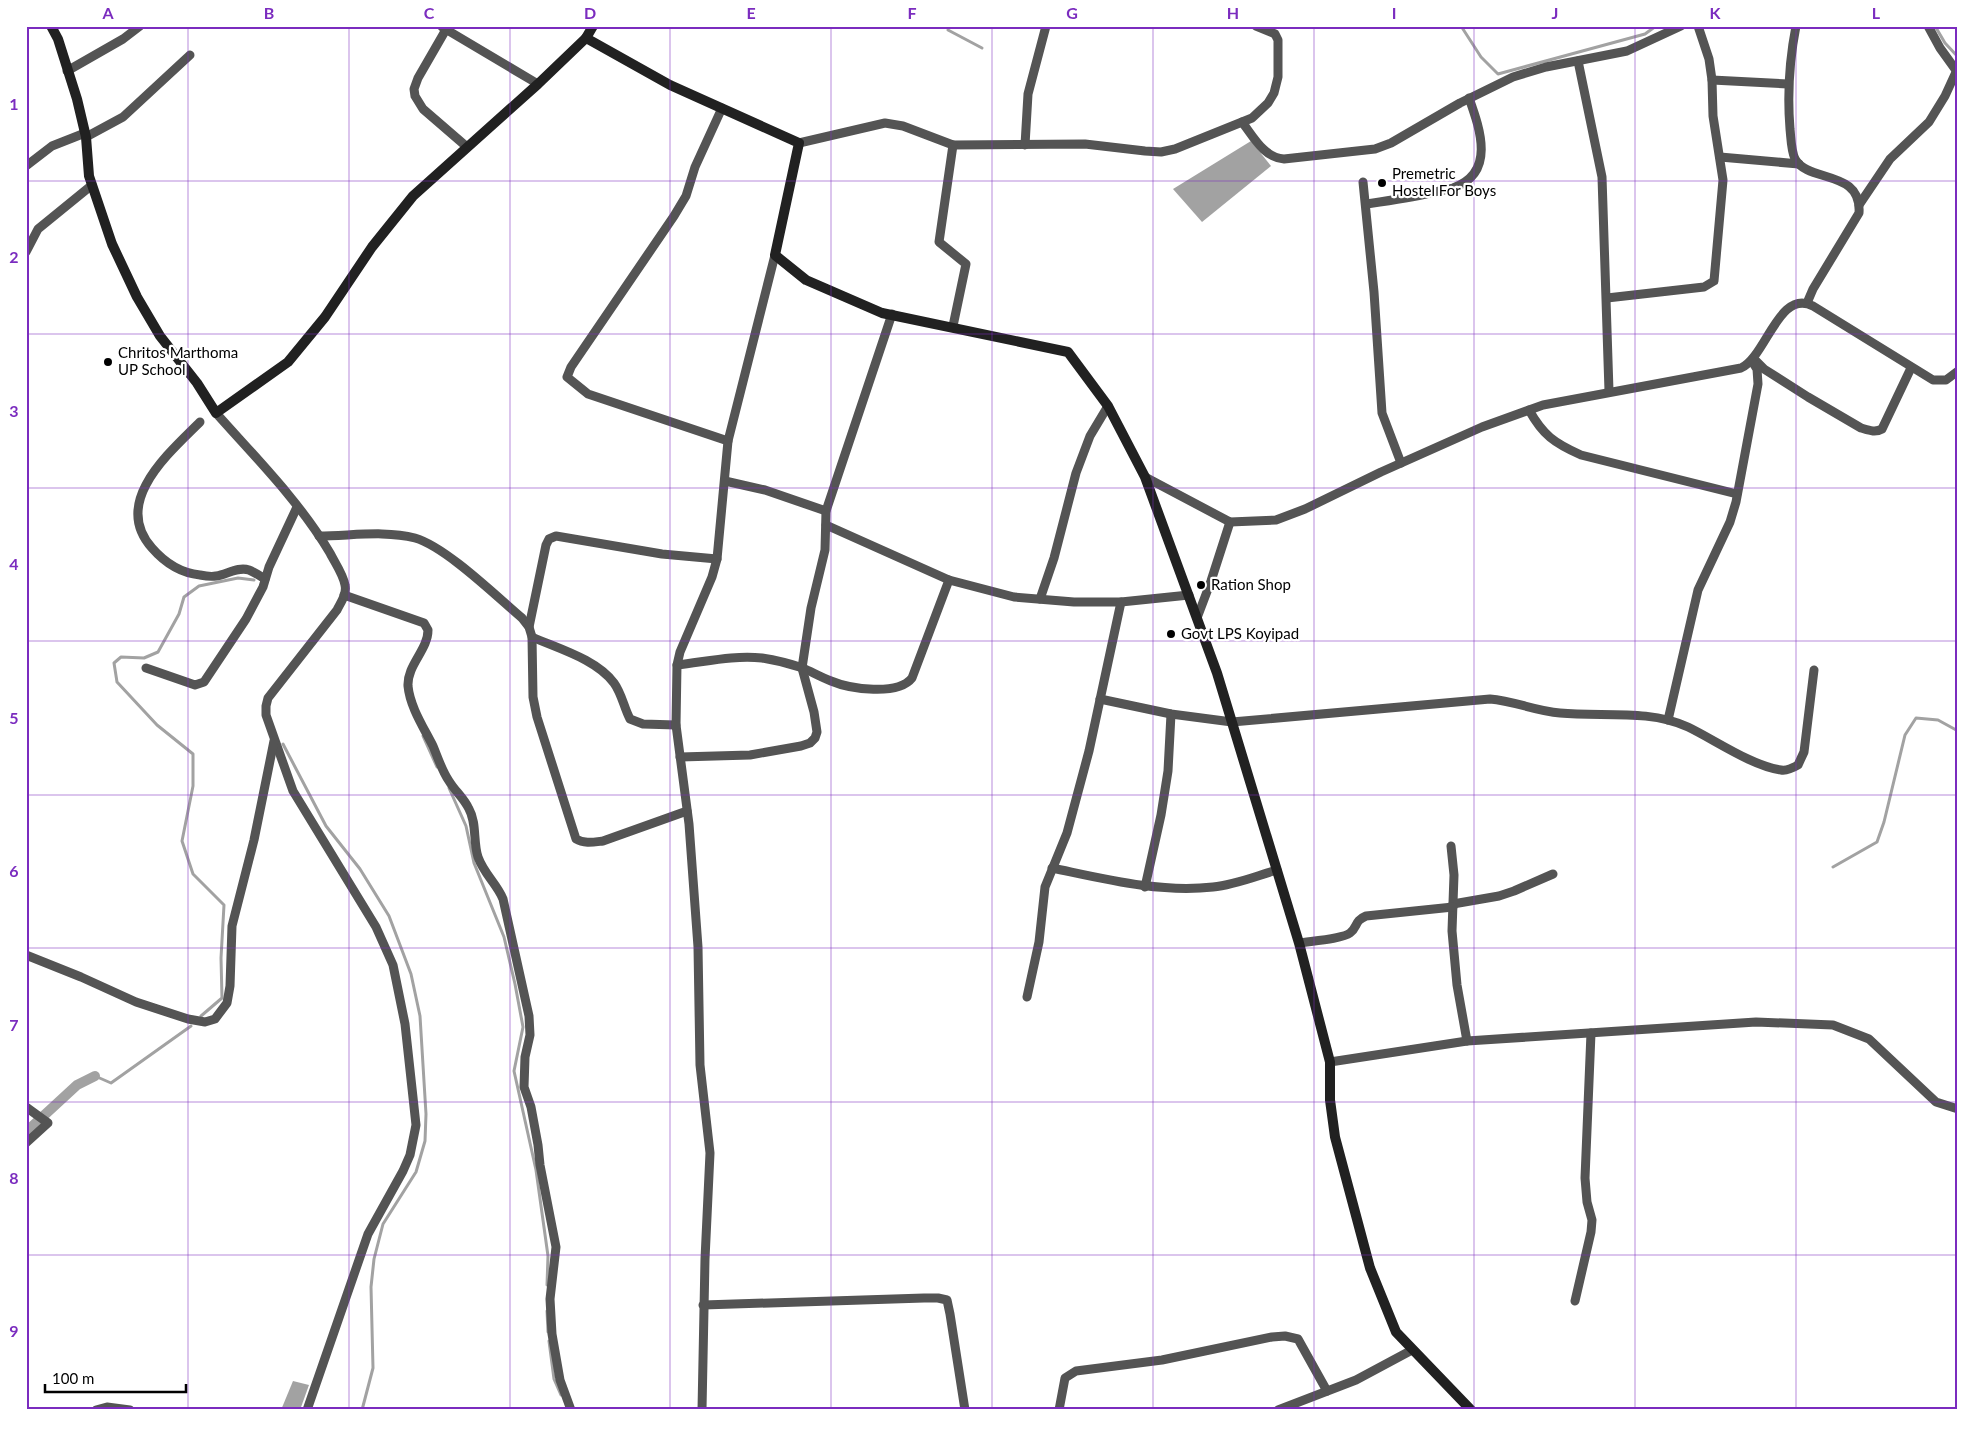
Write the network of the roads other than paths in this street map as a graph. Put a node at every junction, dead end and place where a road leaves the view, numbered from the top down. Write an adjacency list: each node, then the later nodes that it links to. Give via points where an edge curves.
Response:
1 (51, 26): 14 (street)
2 (140, 26): 14 (street)
3 (593, 26): 11 (street)
4 (1046, 26): 25 (street, via 1028,94)
5 (1256, 26): 21 (street, via 1275,34 1278,40 1278,77 1268,103 1252,118)
6 (1681, 26): 13 (street, via 1627,51)
7 (1698, 26): 16 (street)
8 (1796, 26): 18 (street)
9 (1928, 26): 15 (street)
10 (445, 27): 17 (street); 26 (street, via 418,78 415,96 424,109)
11 (586, 38): 17 (street); 20 (street, via 670,85)
12 (190, 55): 22 (street, via 123,117)
13 (1578, 61): 19 (street, via 1513,77); 36 (street, via 1602,177)
14 (67, 71): 22 (street)
15 (1957, 72): 33 (street, via 1929,122 1890,158)
16 (1712, 80): 18 (street); 27 (street, via 1713,116)
17 (538, 84): 26 (street)
18 (1788, 84): 28 (street, via 1790,137)
19 (1469, 98): 21 (street, via 1391,143 1375,148 1291,158 1279,159 1268,154); 32 (street, via 1478,124 1481,147 1478,168 1469,178 1452,188)
20 (722, 108): 23 (street); 48 (street, via 695,167 686,196 567,376 588,394)
21 (1242, 122): 25 (street, via 1161,152 1085,144)
22 (86, 135): 29 (street, via 52,146); 31 (street, via 88,176)
23 (798, 143): 24 (street, via 885,123 903,126); 35 (street)
24 (953, 145): 25 (street); 39 (street, via 939,242 966,264)
25 (1025, 145)
26 (467, 147): 46 (street, via 413,196 288,362)
27 (1720, 157): 28 (street); 36 (street, via 1723,180 1714,281 1704,287)
28 (1799, 164): 33 (street, via 1851,188)
29 (26, 166)
30 (1363, 182): 32 (street)
31 (92, 185): 34 (street, via 38,229); 46 (street, via 112,244 137,297 160,336)
32 (1366, 204): 49 (street, via 1382,413)
33 (1860, 205): 37 (street, via 1859,213)
34 (26, 252)
35 (775, 255): 38 (street, via 806,280 882,313); 48 (street)
36 (1607, 298): 43 (street)
37 (1807, 303): 40 (street, via 1794,306 1781,315); 41 (street)
38 (892, 314): 39 (street); 54 (street)
39 (953, 326): 44 (street, via 1068,352)
40 (1753, 360): 41 (street, via 1808,397 1869,431 1882,429); 43 (street, via 1741,368); 52 (street, via 1758,384)
41 (1911, 368): 42 (street, via 1941,381 1951,378)
42 (1958, 370)
43 (1610, 391): 45 (street)
44 (1108, 406): 50 (street); 63 (street, via 1090,436 1076,473)
45 (1529, 410): 49 (street); 52 (street, via 1539,428 1565,448 1581,455)
46 (216, 412): 53 (street)
47 (200, 422): 59 (street, via 150,476 138,512 139,526 146,541 160,557 179,570 215,576 248,569)
48 (728, 441): 51 (street)
49 (1401, 463): 55 (street, via 1276,520)
50 (1145, 477): 55 (street); 62 (street)
51 (725, 481): 54 (street); 58 (street)
52 (1737, 494): 74 (street, via 1730,522 1698,590)
53 (297, 507): 57 (street); 59 (street)
54 (826, 510): 56 (street)
55 (1230, 522): 65 (street)
56 (826, 525): 60 (street); 70 (street, via 825,550 811,608)
57 (319, 536): 61 (street, via 345,584); 66 (street, via 393,534 416,539 437,549 480,582)
58 (716, 559): 66 (street, via 556,536 546,545); 68 (street, via 712,578)
59 (265, 579): 69 (street, via 246,619 204,682 195,685)
60 (949, 580): 63 (street, via 1014,597); 70 (street, via 908,682 891,688 862,688 831,681)
61 (344, 595): 77 (street, via 337,610 268,698 266,715); 102 (street, via 424,624 428,630 427,639 410,672 411,700 449,781 472,814 479,860 503,899 529,1016 524,1087 531,1107 556,1247 550,1299 552,1334 560,1380)
62 (1189, 595): 64 (street); 65 (street)
63 (1040, 599): 64 (street)
64 (1121, 602): 72 (street)
65 (1197, 618): 75 (street)
66 (529, 627): 67 (street)
67 (532, 637): 76 (street, via 591,663 603,672 618,689 630,719 643,724); 79 (street, via 536,717 576,839 581,842 603,841)
68 (677, 666): 70 (street, via 740,657 764,658); 76 (street)
69 (146, 668)
70 (802, 668): 78 (street, via 817,732 810,743 750,755)
71 (1814, 670): 74 (street, via 1804,752 1798,765 1787,770 1768,766)
72 (1100, 699): 73 (street); 81 (street, via 1067,833)
73 (1171, 714): 75 (street); 84 (street, via 1168,771)
74 (1668, 720): 75 (street, via 1560,713 1490,699)
75 (1232, 722): 82 (street)
76 (676, 725): 78 (street)
77 (274, 741): 87 (street, via 232,926 230,986 226,1003 215,1018 205,1022 188,1019 136,1002); 101 (street, via 293,791 376,927 393,965 405,1024 416,1125 403,1171 368,1234)
78 (680, 757): 79 (street)
79 (687, 811): 96 (street, via 698,948 700,1065 710,1153)
80 (1451, 846): 85 (street)
81 (1052, 868): 84 (street); 88 (street, via 1045,887 1039,942)
82 (1276, 870): 84 (street, via 1213,887); 86 (street)
83 (1553, 874): 85 (street, via 1499,896)
84 (1145, 886)
85 (1453, 905): 86 (street, via 1366,916 1359,918 1350,934); 90 (street, via 1457,985)
86 (1299, 943): 91 (street)
87 (26, 955)
88 (1027, 997)
89 (1592, 1033): 90 (street); 93 (street, via 1756,1022 1834,1025 1869,1039 1936,1102); 95 (street, via 1585,1178 1592,1220)
90 (1467, 1041): 91 (street)
91 (1330, 1062): 97 (street, via 1330,1100 1335,1137 1370,1268 1396,1332)
92 (26, 1107): 94 (street, via 48,1123)
93 (1958, 1109)
94 (26, 1143)
95 (1575, 1300)
96 (703, 1305): 103 (street); 104 (street, via 947,1300)
97 (1412, 1350): 98 (street, via 1356,1380); 107 (street)
98 (1327, 1391): 105 (street, via 1298,1339 1285,1336 1162,1360 1076,1371 1065,1378); 106 (street)
99 (96, 1410): 100 (street, via 106,1407)
100 (130, 1410)
101 (307, 1410)
102 (571, 1410)
103 (702, 1410)
104 (965, 1410)
105 (1058, 1410)
106 (1278, 1410)
107 (1471, 1410)

